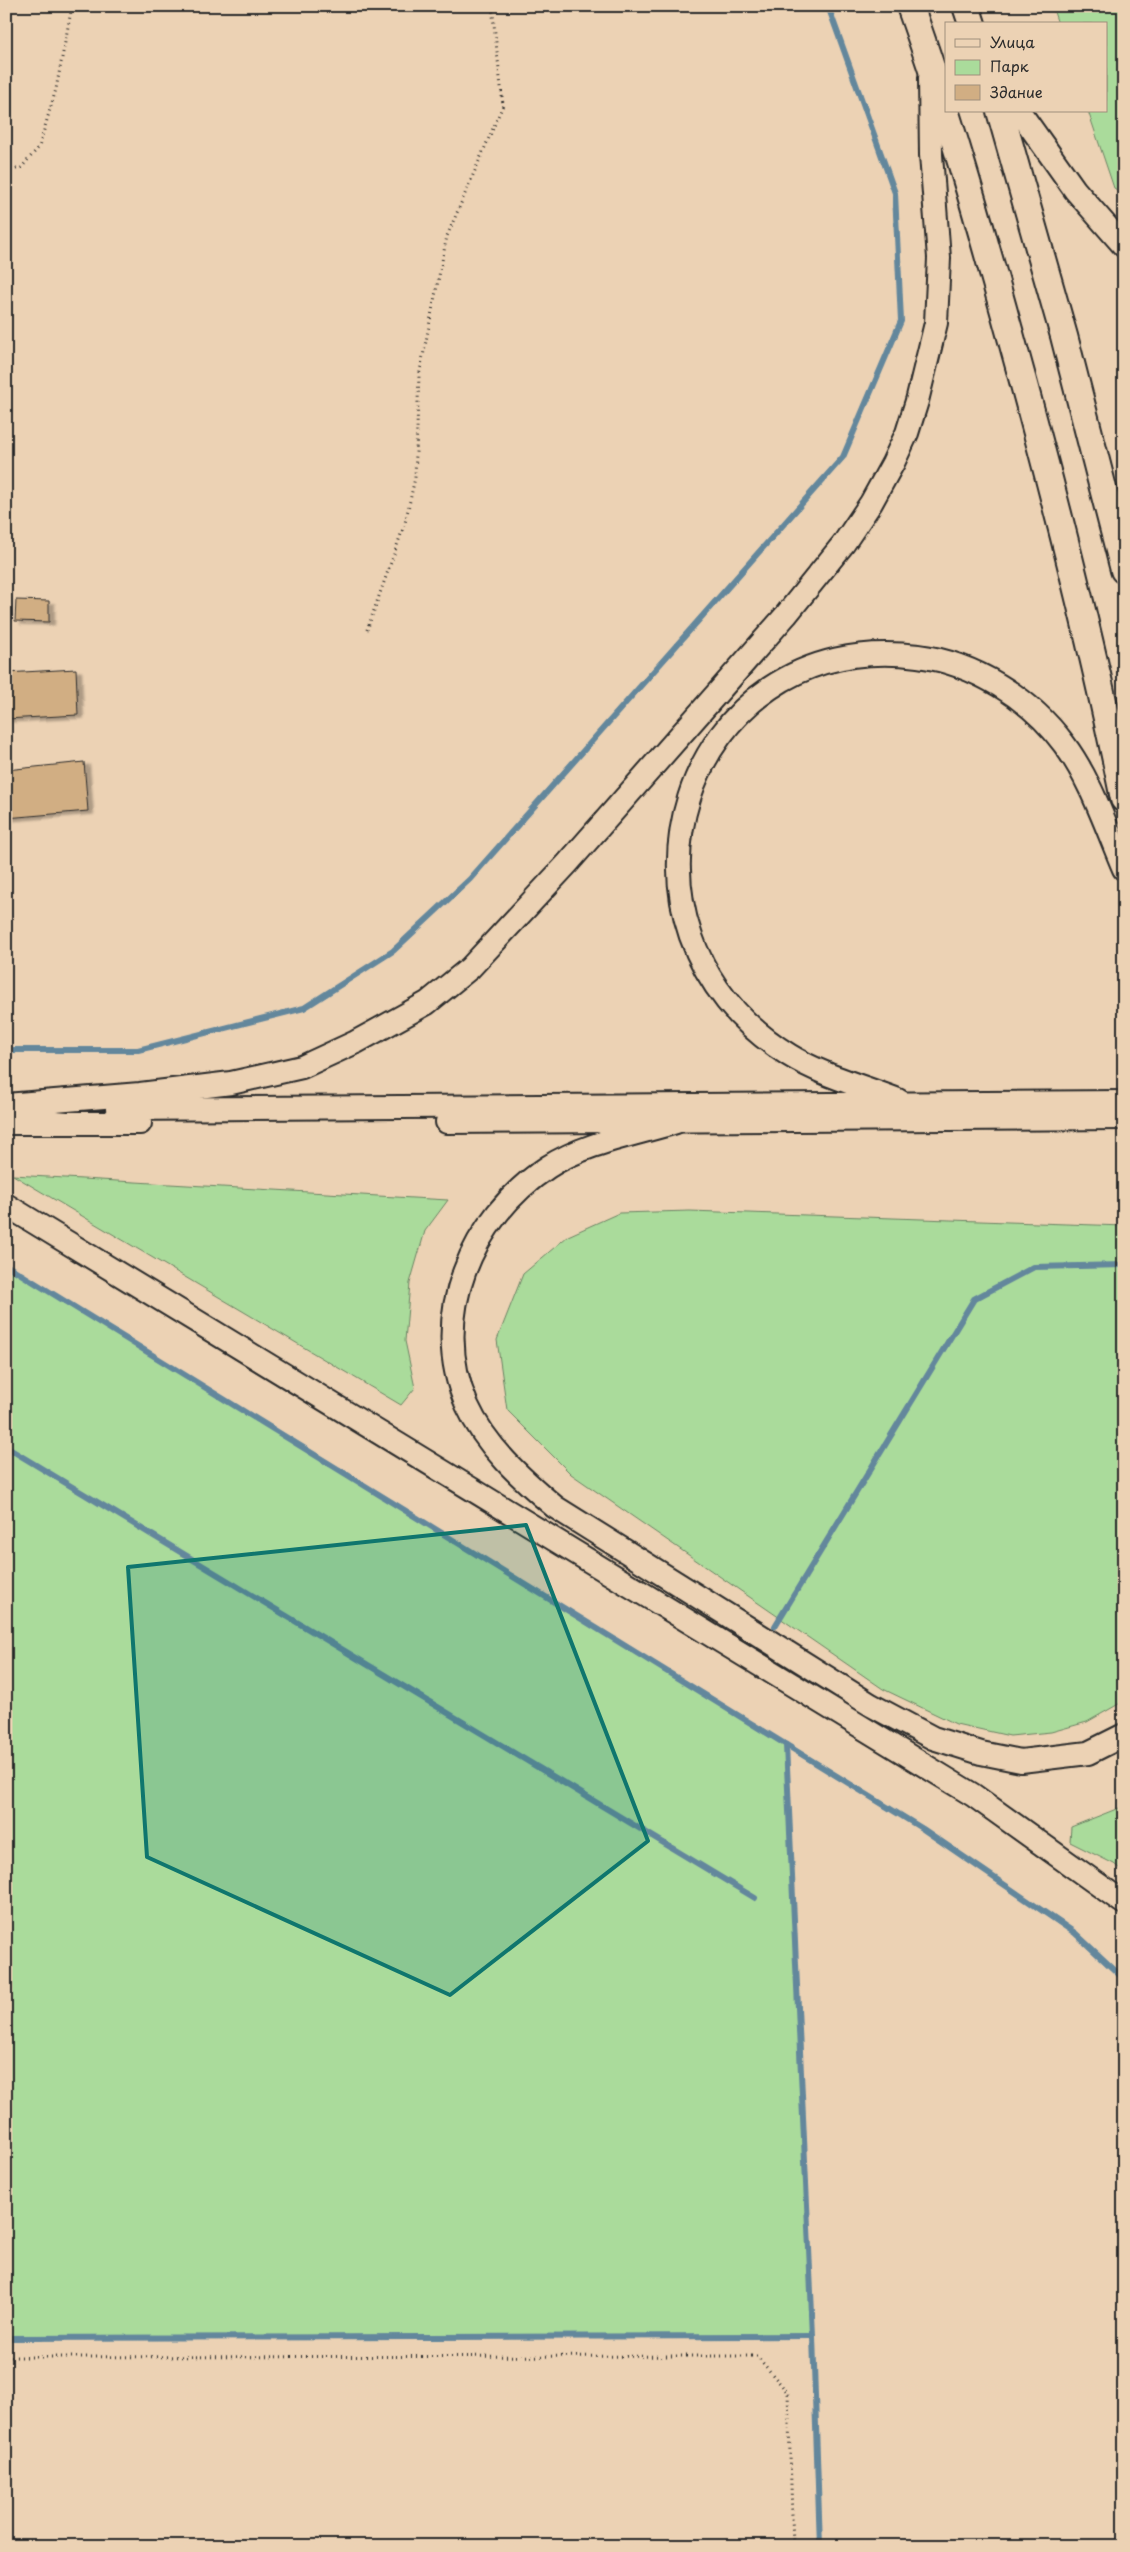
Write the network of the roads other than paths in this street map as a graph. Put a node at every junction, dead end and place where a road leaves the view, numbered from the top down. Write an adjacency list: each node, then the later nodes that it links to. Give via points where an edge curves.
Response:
1 (910, 6): 4 (highway)
2 (966, 6): 3 (highway)
3 (971, 22)
4 (930, 62): 5 (highway); 13 (main road, via 931,155 940,258 936,323 917,401 893,463 844,543 786,615 567,864 470,968 427,1003 302,1067 231,1083)
5 (945, 112)
6 (945, 112): 11 (highway, via 1063,528)
7 (1000, 112): 10 (highway, via 1064,336)
8 (1020, 112): 9 (main road, via 1075,190)
9 (1124, 246)
10 (1124, 570)
11 (1124, 799)
12 (1124, 869): 14 (main road, via 1089,788 1064,744 1035,712 1012,694 963,667 938,659 906,655 847,657 796,674 754,701 736,718 697,776 684,813 678,847 682,906 699,958 729,1006 790,1056)
13 (6, 1105)
14 (911, 1105): 15 (main road); 16 (main road)
15 (6, 1110)
16 (1121, 1110): 17 (main road)
17 (676, 1122): 18 (main road); 20 (main road, via 580,1150 549,1167 504,1204 475,1245 455,1305 453,1343 467,1404 494,1448 555,1508 871,1705 934,1738 1021,1761 1088,1752)
18 (6, 1123)
19 (6, 1205): 21 (main road, via 973,1795)
20 (1124, 1735)
21 (1124, 1903)

